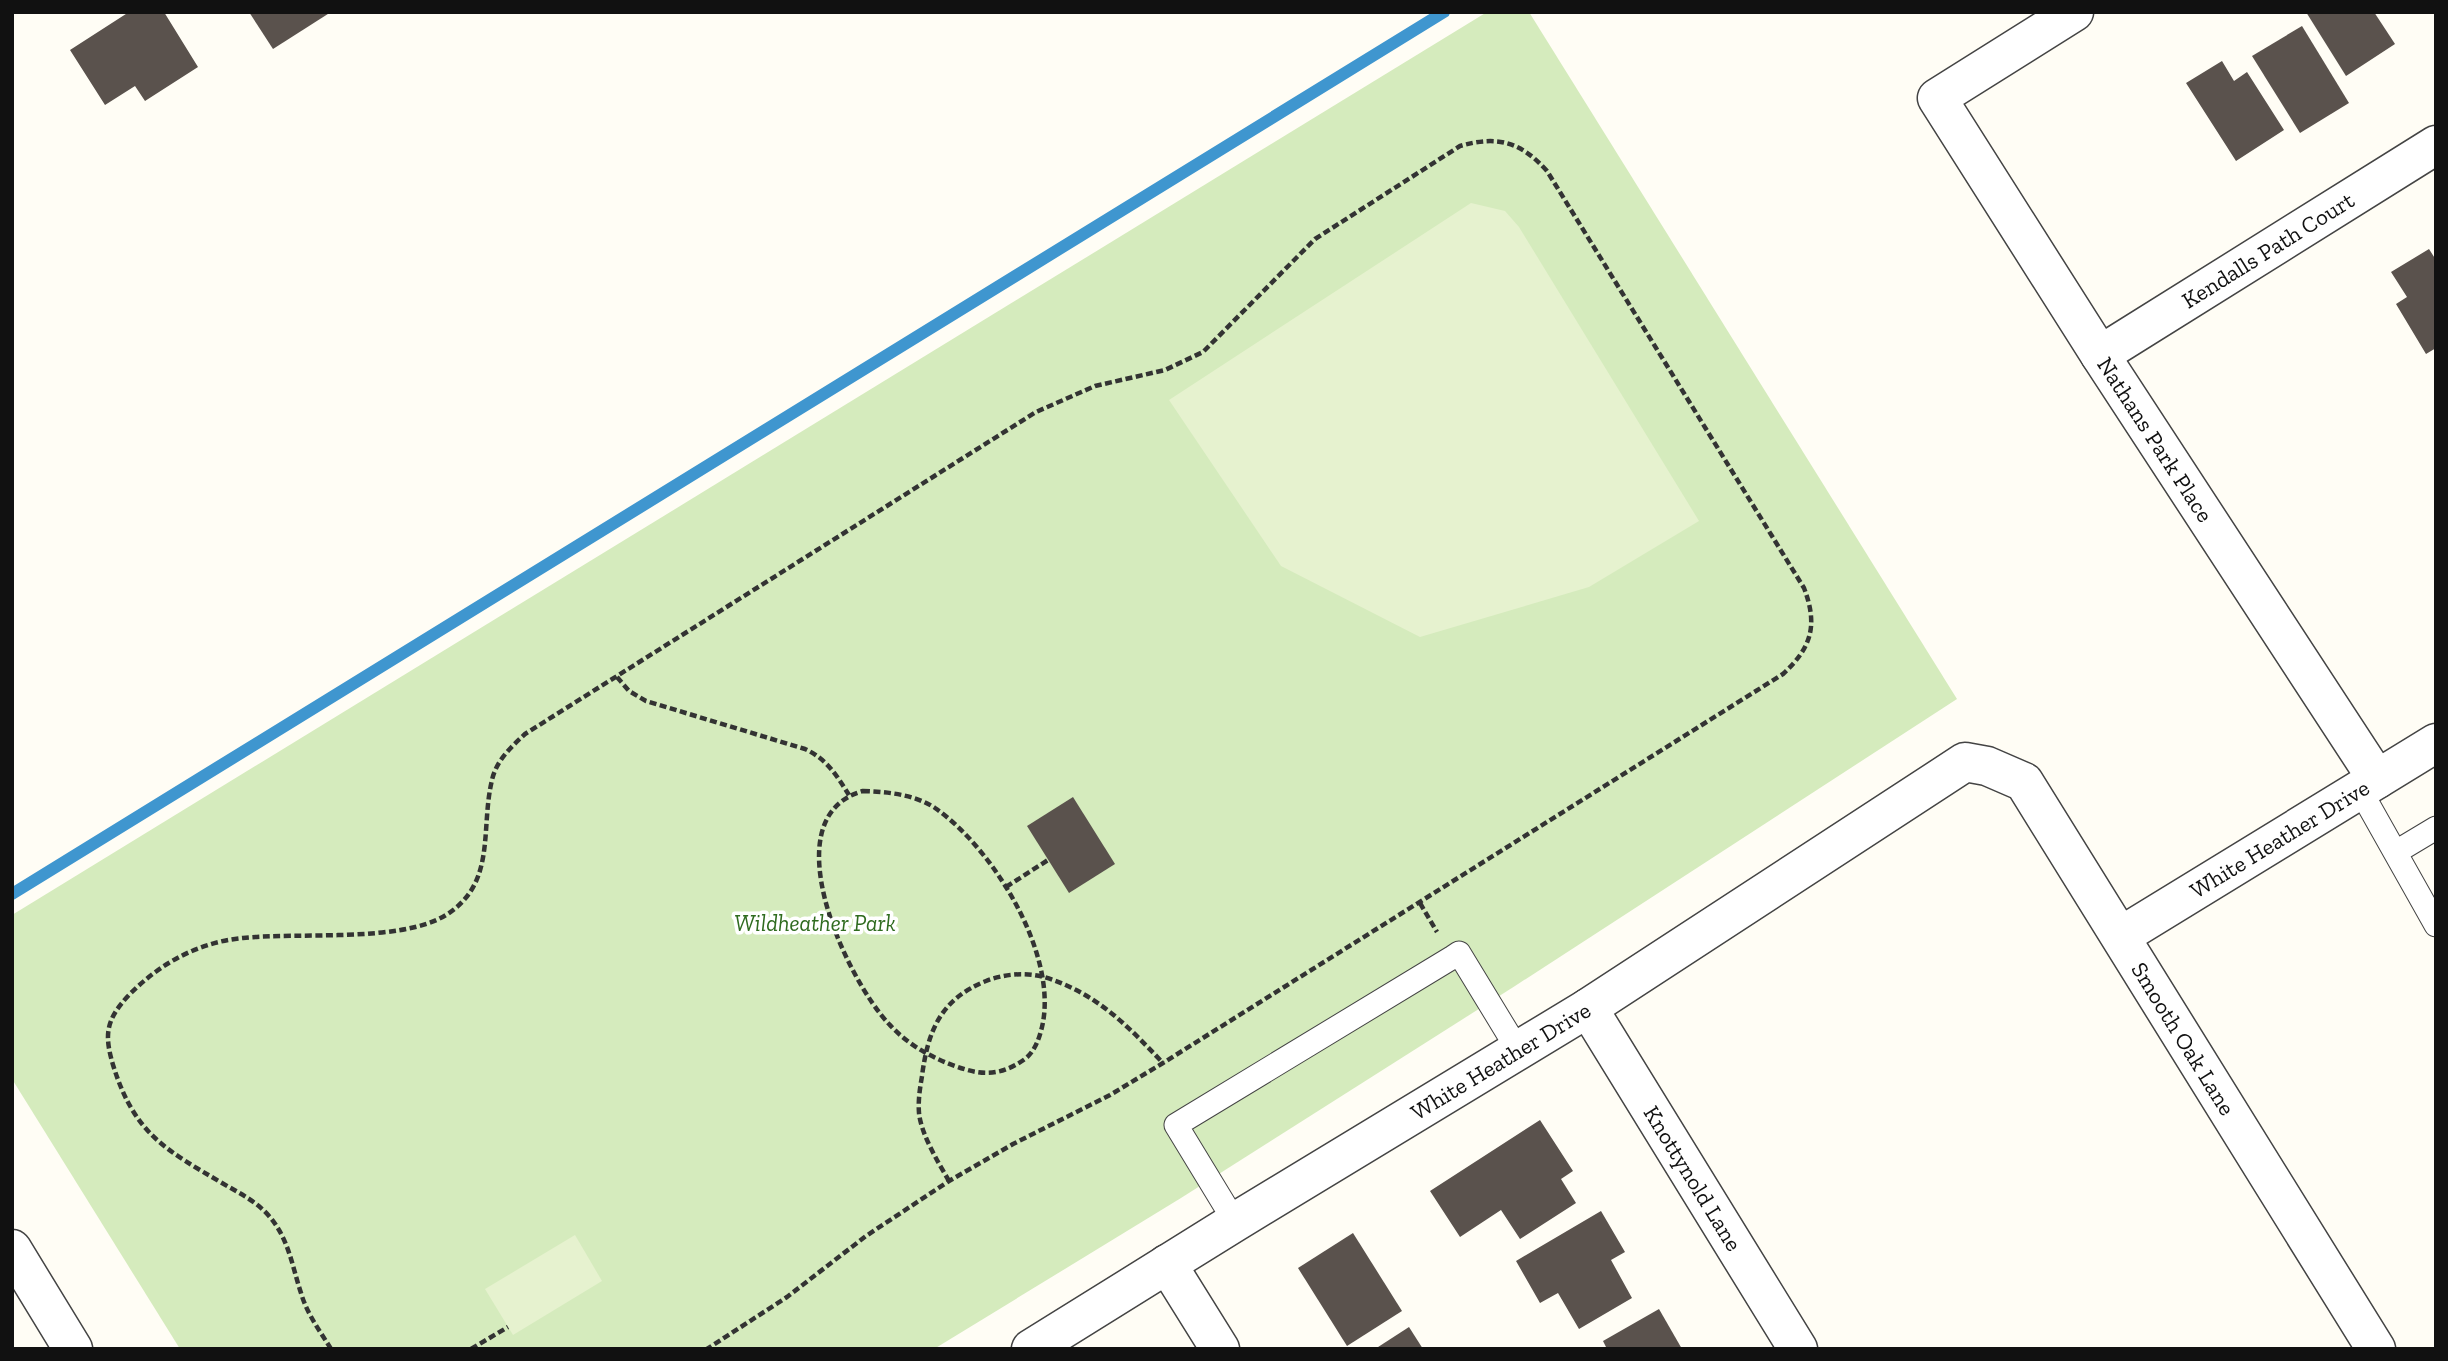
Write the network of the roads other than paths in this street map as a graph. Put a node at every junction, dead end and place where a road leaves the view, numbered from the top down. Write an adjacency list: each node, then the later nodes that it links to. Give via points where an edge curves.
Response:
1 (2074, 12): 3 (street, Nathans Park Place, via 1937,98)
2 (2436, 145): 3 (street, Kendalls Path Court)
3 (2100, 355): 6 (street, Nathans Park Place)
4 (2436, 743): 6 (street, White Heather Drive)
5 (1965, 762): 10 (street, Smooth Oak Lane, via 2024,782); 11 (street, White Heather Drive)
6 (2369, 784): 8 (lane); 10 (street, White Heather Drive)
7 (2436, 828): 8 (lane)
8 (2396, 852): 9 (lane)
9 (2436, 925)
10 (2121, 936): 20 (street, Smooth Oak Lane)
11 (1588, 1008): 12 (street, White Heather Drive); 19 (street, Knottynold Lane)
12 (1518, 1050): 13 (street, White Heather Drive); 13 (lane, via 1460,953 1176,1125)
13 (1235, 1222): 15 (street, White Heather Drive)
14 (12, 1249): 16 (street)
15 (1167, 1264): 17 (street, White Heather Drive); 18 (street)
16 (73, 1349)
17 (1031, 1349)
18 (1220, 1349)
19 (1798, 1349)
20 (2376, 1349)

